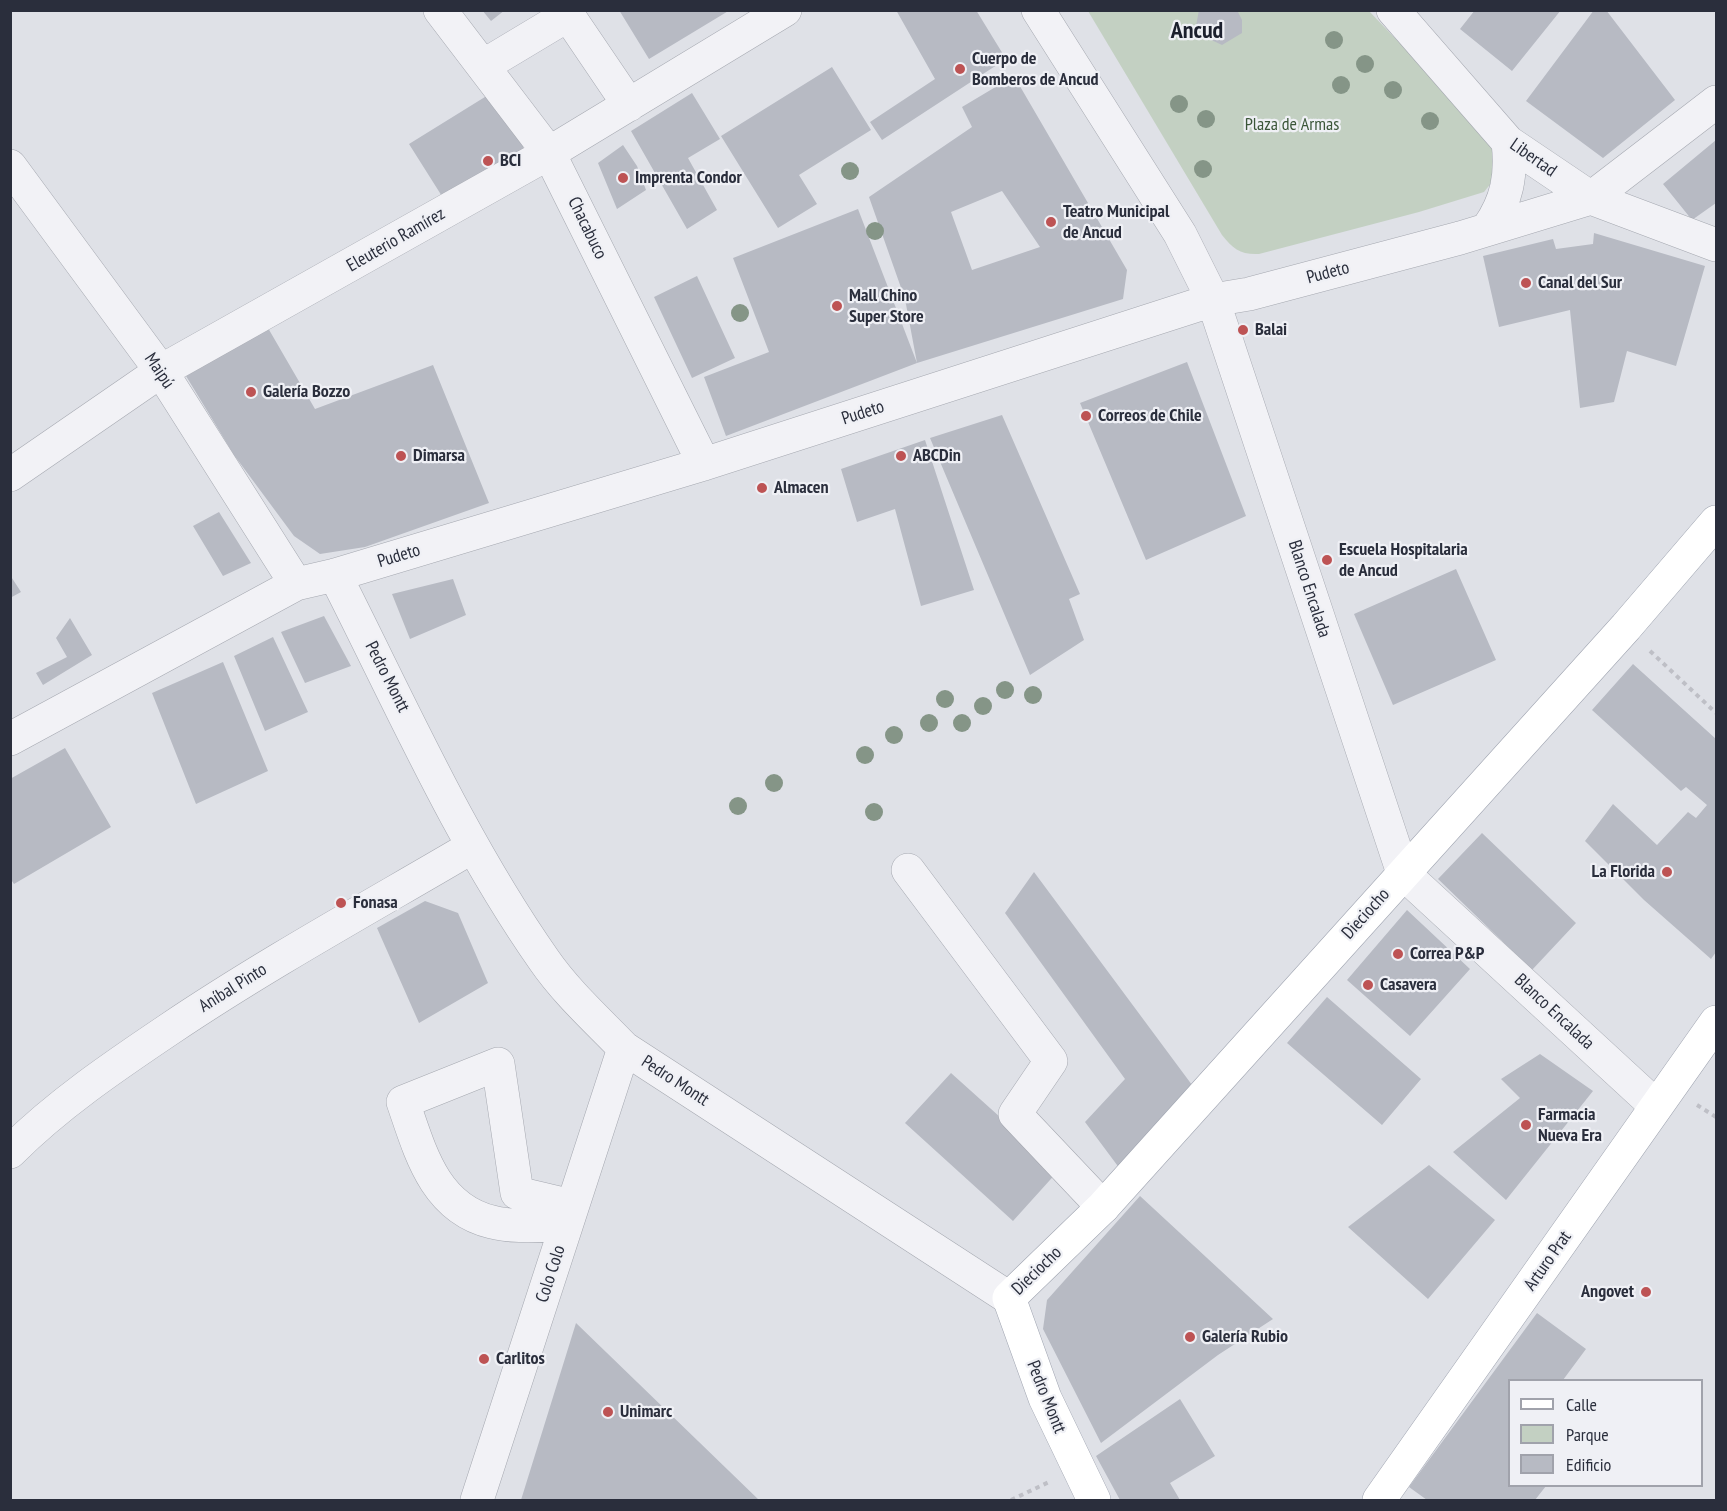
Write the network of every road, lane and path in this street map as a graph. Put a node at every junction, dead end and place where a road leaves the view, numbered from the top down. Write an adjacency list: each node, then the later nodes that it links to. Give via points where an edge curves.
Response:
1 (440, 10): 5 (street, Chacabuco)
2 (1038, 10): 14 (street, Blanco Encalada, via 1180,234)
3 (1393, 10): 8 (street, Libertad)
4 (773, 14): 7 (street, Eleuterio Ramírez)
5 (483, 66): 7 (street, via 568,15); 9 (street, Chacabuco)
6 (1716, 102): 11 (street, Pudeto)
7 (628, 105): 9 (street, Eleuterio Ramírez)
8 (1508, 142): 11 (street, Libertad); 12 (street, via 1510,171 1505,197)
9 (549, 153): 15 (street, Eleuterio Ramírez); 16 (street, Chacabuco)
10 (10, 166): 15 (street, Maipú)
11 (1591, 198): 12 (street, Pudeto); 13 (street, Libertad)
12 (1488, 228): 14 (street, Pudeto, via 1249,294)
13 (1716, 245)
14 (1213, 300): 16 (street, Pudeto); 26 (street, Blanco Encalada)
15 (161, 371): 17 (street, Eleuterio Ramírez); 20 (street, Maipú)
16 (704, 464): 19 (street, Pudeto)
17 (10, 475)
18 (1716, 522): 21 (main road, Dieciocho)
19 (335, 575): 20 (street, Pudeto); 24 (street, Pedro Montt)
20 (296, 584): 23 (street, Pudeto)
21 (1626, 627): 22 (path); 26 (main road, Dieciocho)
22 (1716, 713)
23 (11, 738)
24 (472, 847): 28 (street, Pedro Montt, via 545,962); 30 (street, Aníbal Pinto, via 229,989 119,1063 36,1126)
25 (908, 870): 31 (street, via 1051,1061 1015,1114)
26 (1403, 873): 29 (street, Blanco Encalada); 31 (main road, Dieciocho)
27 (1716, 1022): 29 (main road, Arturo Prat)
28 (624, 1048): 32 (street, Colo Colo); 33 (street, Pedro Montt)
29 (1656, 1106): 38 (main road, Arturo Prat)
30 (10, 1152)
31 (1103, 1207): 33 (main road, Dieciocho)
32 (569, 1216): 32 (street, via 517,1193 498,1064 403,1102 426,1169 457,1206 492,1222); 35 (street, Colo Colo)
33 (1009, 1299): 34 (main road, Pedro Montt, via 1045,1398)
34 (1077, 1469): 36 (path); 37 (main road, Pedro Montt)
35 (477, 1500)
36 (1011, 1500)
37 (1094, 1500)
38 (1379, 1500)

